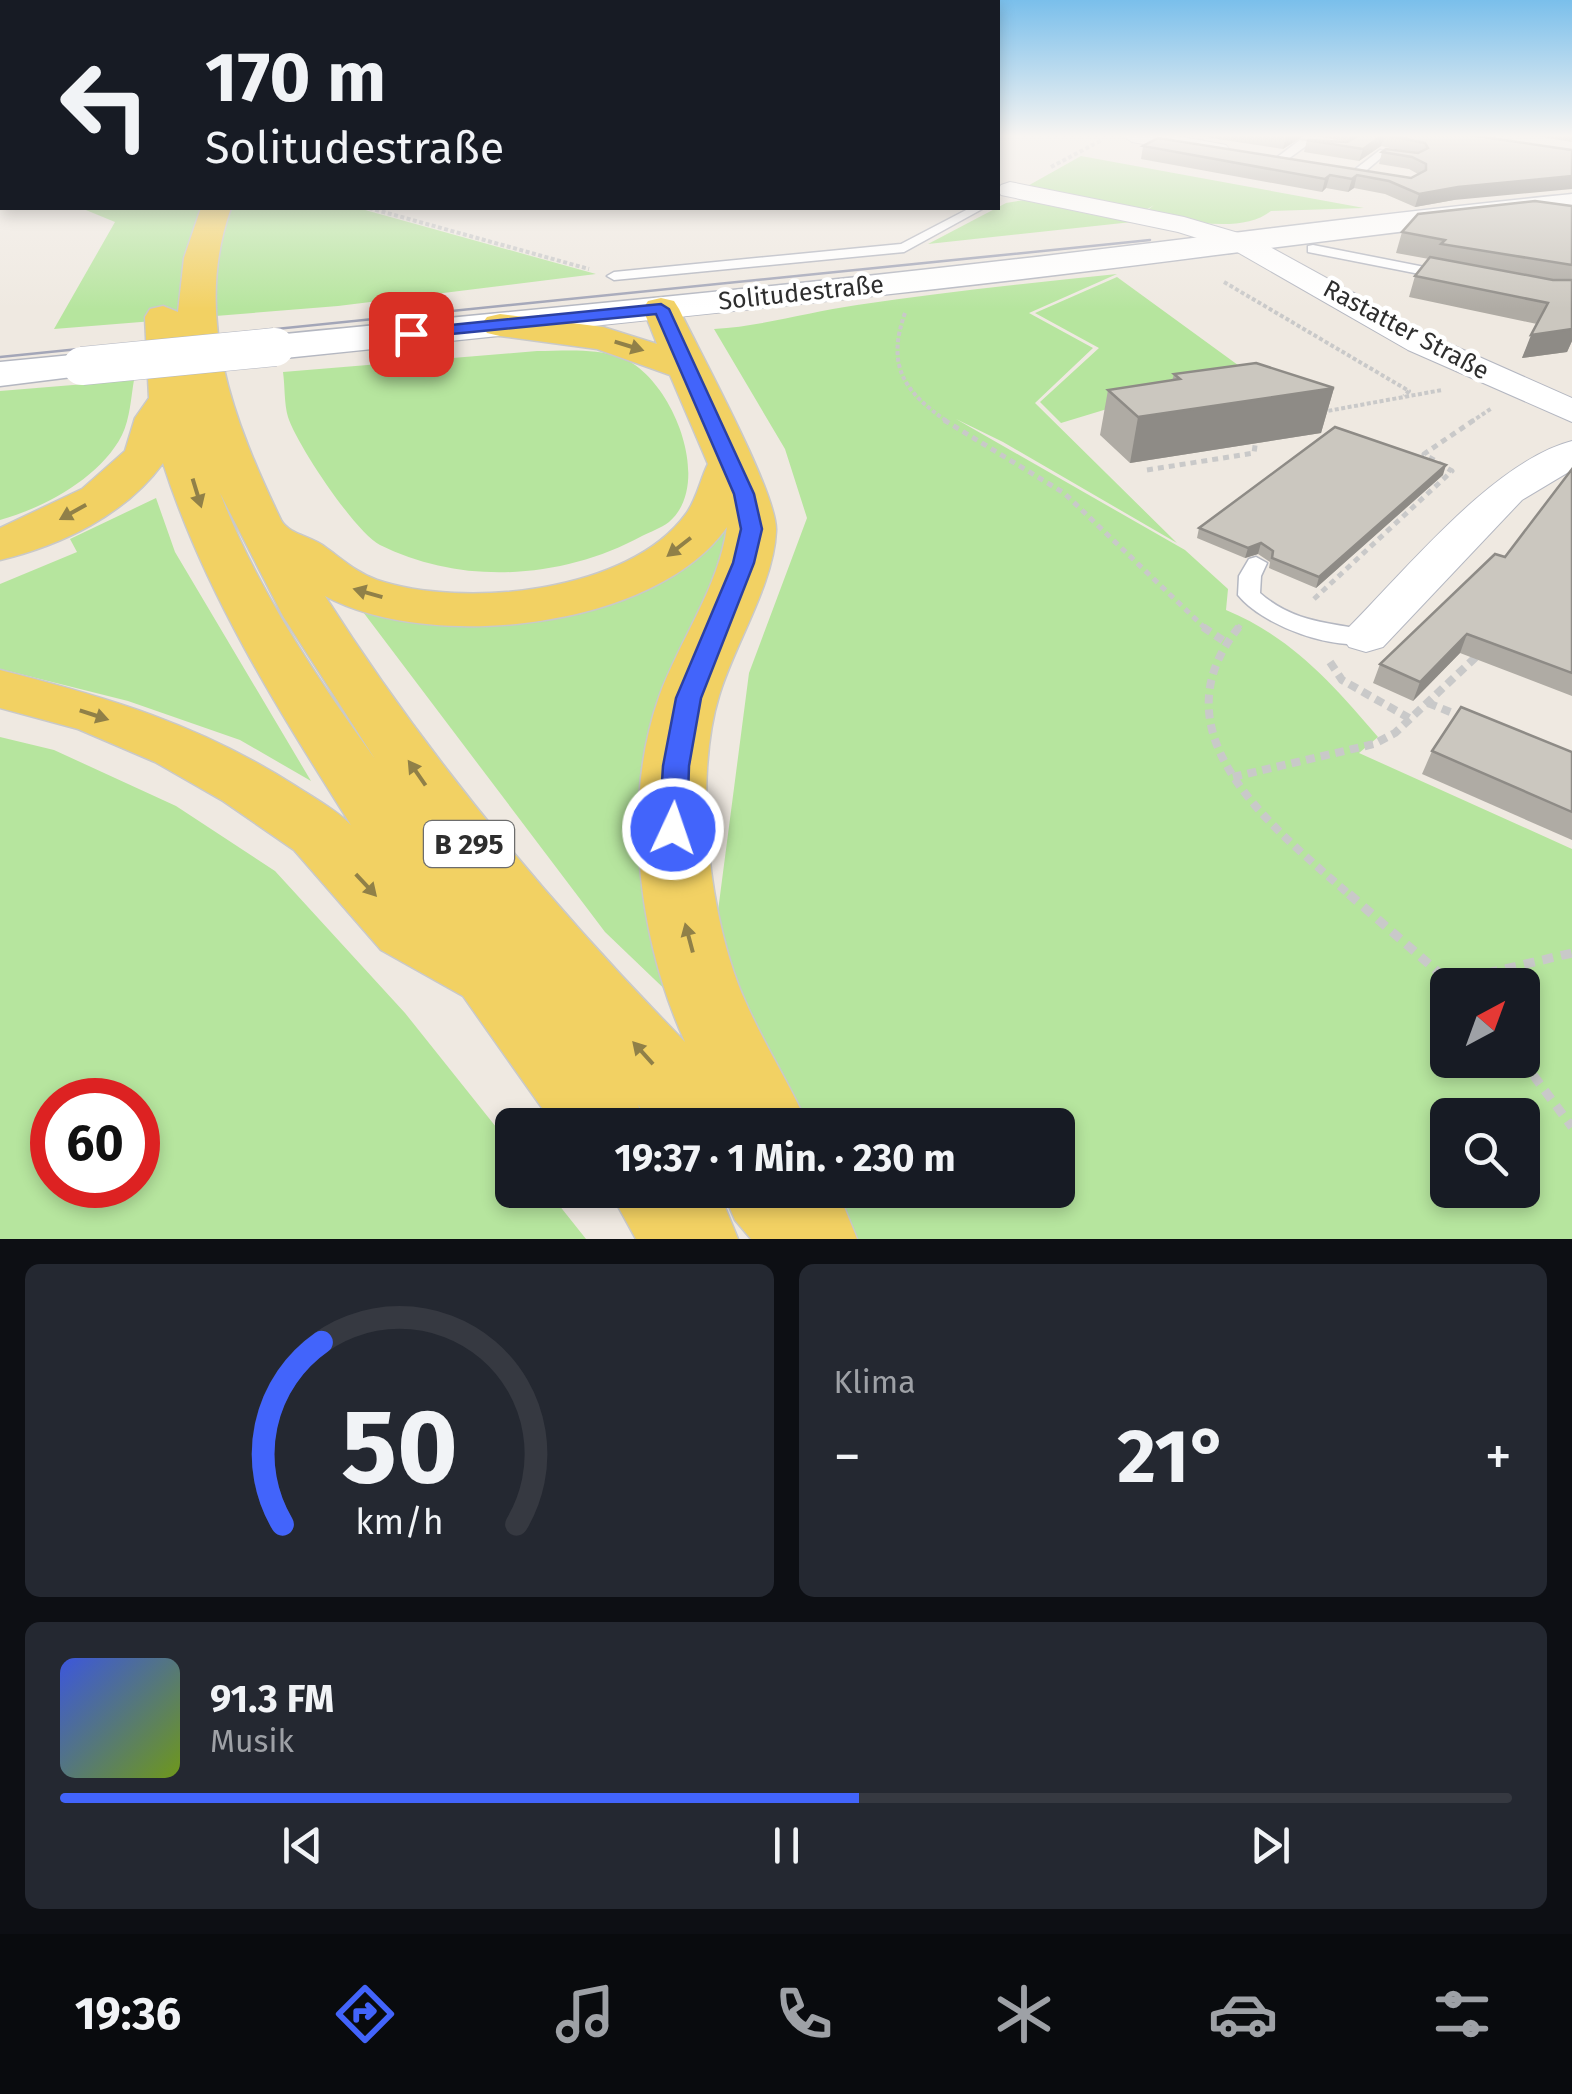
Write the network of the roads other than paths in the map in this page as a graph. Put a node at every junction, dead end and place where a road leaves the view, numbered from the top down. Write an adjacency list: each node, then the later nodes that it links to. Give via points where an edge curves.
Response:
1 (1004, 194): 6 (street, Solitudestraße, via 1184,225)
2 (1572, 203): 6 (main road, Solitudestraße)
3 (186, 210): 14 (main road, B 295, via 164,301)
4 (215, 210): 18 (main road, B 295, via 200,267 198,343 222,438)
5 (974, 210): 8 (lane, Solitudestraße, via 904,248)
6 (1242, 243): 10 (main road, Solitudestraße); 15 (street, Rastatter Straße, via 1420,342)
7 (1313, 248): 9 (lane)
8 (614, 276)
9 (1468, 279)
10 (661, 309): 11 (main road, Solitudestraße); 12 (main road)
11 (500, 326): 12 (main road, one-way to 12, via 603,338); 13 (main road, Solitudestraße, bridge)
12 (686, 368): 17 (main road)
13 (0, 374)
14 (170, 399): 19 (main road, B 295, one-way to 19, via 156,418 145,457 126,477 72,513); 23 (main road, B 295, one-way to 23, via 202,510 260,628)
15 (1572, 411)
16 (1572, 453): 21 (street, via 1508,491)
17 (729, 467): 18 (main road, one-way to 18, via 717,505 678,550 593,591 534,604 498,609 398,602 355,590 302,552); 26 (main road, one-way to 17, via 706,1002 681,908 673,829 688,698 752,529)
18 (263, 537): 25 (main road, B 295, one-way to 18, via 536,933 360,691)
19 (0, 545)
20 (1256, 563): 21 (lane, via 1249,595 1287,623)
21 (1366, 637)
22 (0, 689): 23 (main road, B 295, one-way to 23, via 99,715 246,785 318,832 408,930)
23 (488, 976): 24 (main road, B 295)
24 (591, 1108)
25 (693, 1108)
26 (757, 1108)
27 (668, 1208): 28 (main road)
28 (692, 1239)

